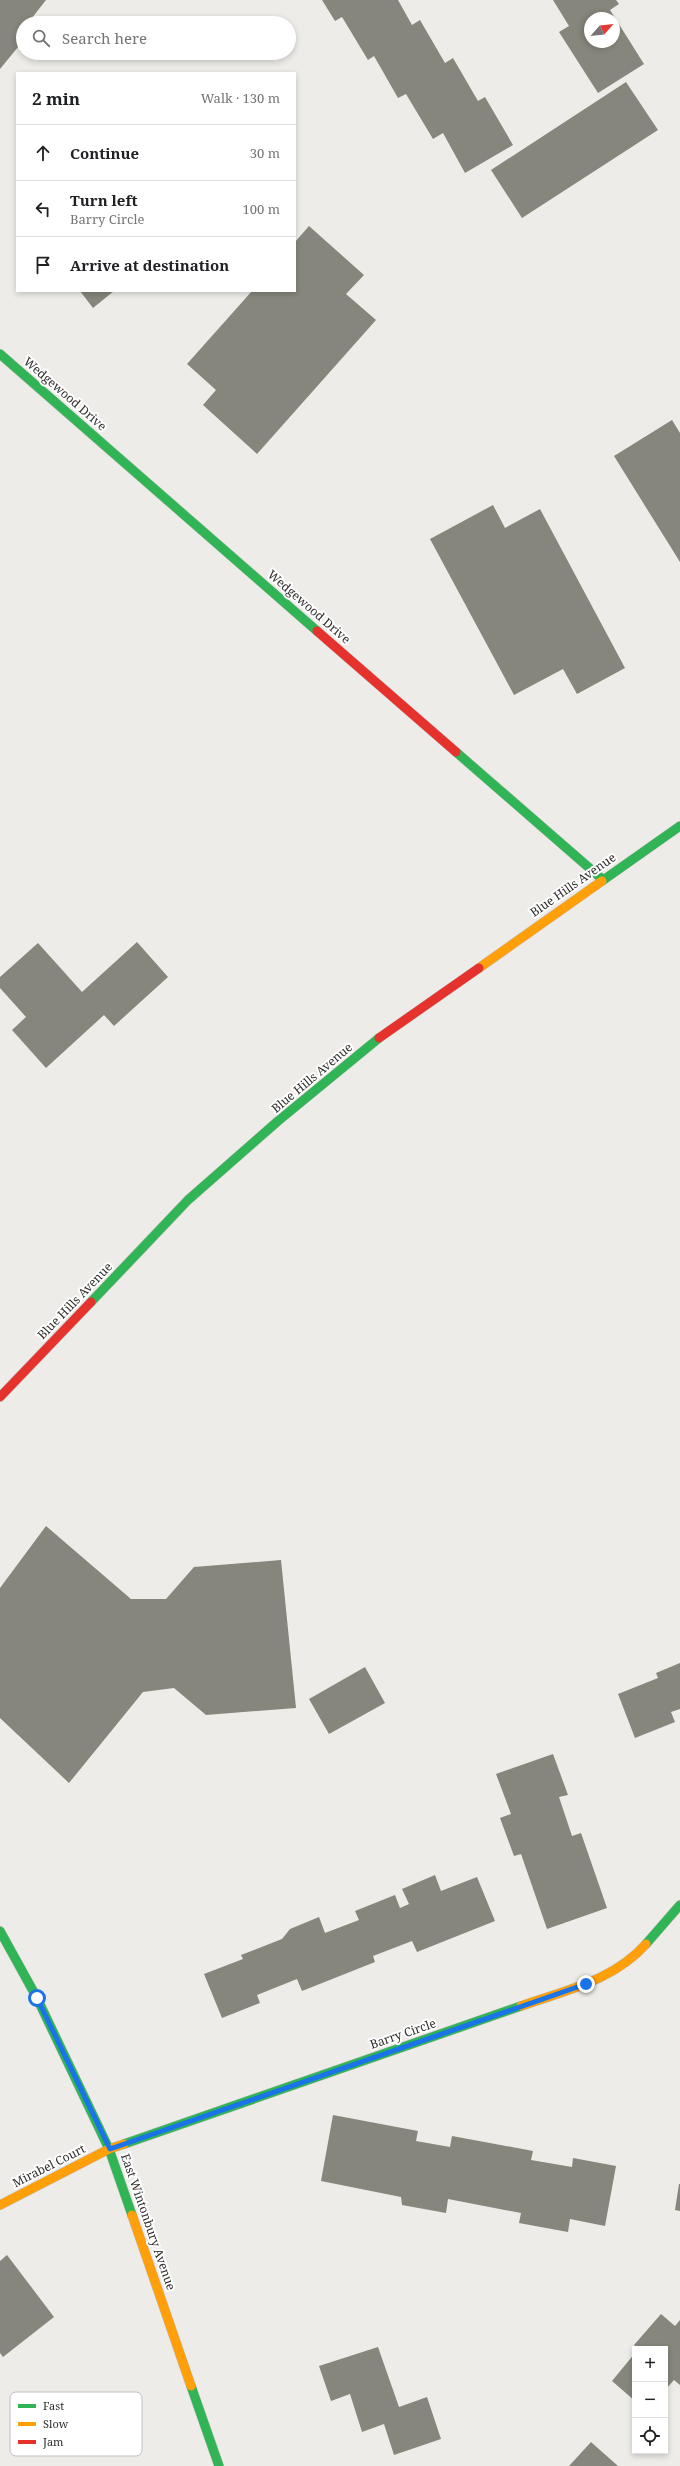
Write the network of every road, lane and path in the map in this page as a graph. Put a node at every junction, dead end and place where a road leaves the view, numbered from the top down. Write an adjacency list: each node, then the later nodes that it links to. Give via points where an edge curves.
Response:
1 (0, 354): 3 (street, Wedgewood Drive)
2 (680, 826): 3 (street, Blue Hills Avenue)
3 (602, 878): 4 (street, Blue Hills Avenue, via 374,1042 278,1121 188,1200)
4 (0, 1397)
5 (680, 1904): 7 (street, Barry Circle, via 635,1956 607,1976)
6 (0, 1931): 7 (street, East Wintonbury Avenue, via 37,1998)
7 (110, 2149): 8 (street, Mirabel Court); 9 (street, East Wintonbury Avenue)
8 (0, 2204)
9 (219, 2466)

